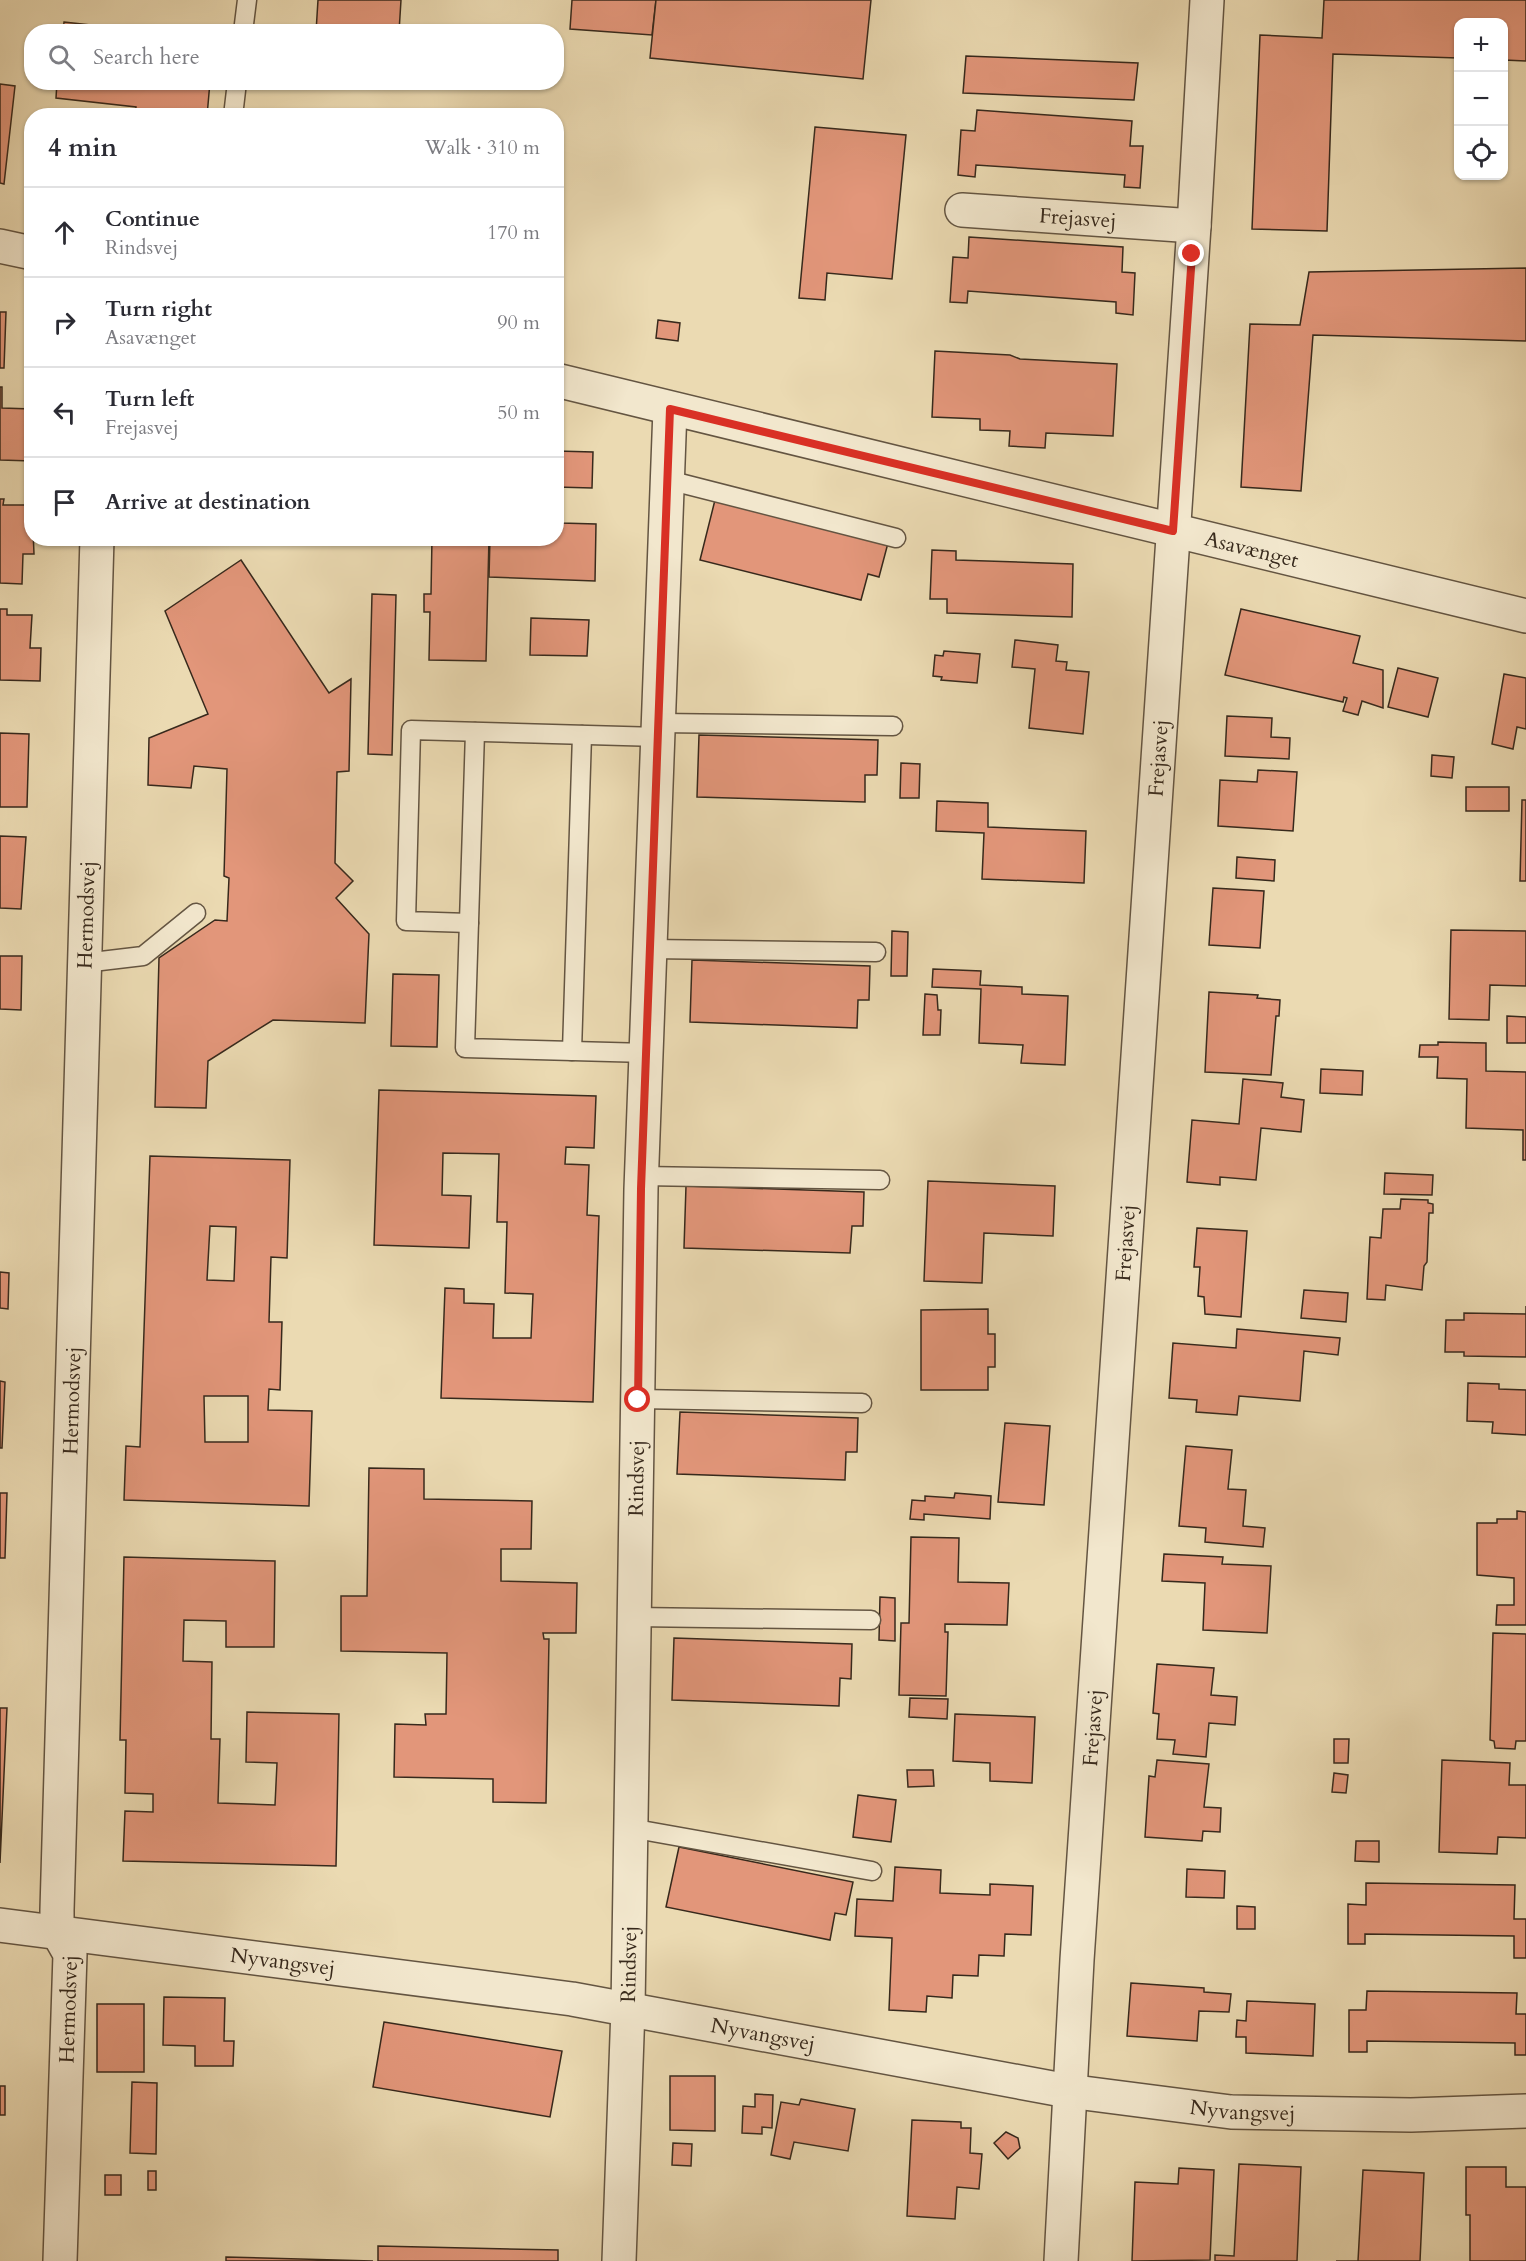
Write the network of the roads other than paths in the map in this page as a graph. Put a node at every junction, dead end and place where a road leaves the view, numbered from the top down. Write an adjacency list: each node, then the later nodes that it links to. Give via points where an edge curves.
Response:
1 (248, 0): 3 (lane)
2 (1207, 0): 7 (street, Frejasvej)
3 (244, 24)
4 (236, 90): 5 (lane)
5 (234, 108)
6 (962, 210): 7 (street, Frejasvej)
7 (1194, 226): 13 (street, Frejasvej)
8 (0, 246): 9 (street)
9 (24, 252)
10 (564, 382): 11 (street, Asavænget)
11 (670, 409): 12 (street, Rindsvej); 13 (street, Asavænget)
12 (668, 480): 14 (lane); 18 (street, Rindsvej)
13 (1173, 531): 16 (street, Asavænget); 39 (street, Frejasvej)
14 (896, 538)
15 (97, 546): 25 (street, Hermodsvej)
16 (1526, 616)
17 (893, 726): 18 (lane)
18 (658, 730): 20 (lane); 23 (street, Rindsvej)
19 (475, 732): 20 (lane); 22 (lane); 22 (lane, via 411,730 406,921)
20 (582, 735): 26 (lane)
21 (196, 913): 25 (lane, via 143,956)
22 (469, 923): 26 (lane, via 465,1048)
23 (650, 949): 24 (lane); 27 (street, Rindsvej)
24 (876, 952)
25 (84, 963): 37 (street, Hermodsvej)
26 (572, 1051): 27 (lane)
27 (647, 1053): 28 (street, Rindsvej)
28 (642, 1176): 29 (lane); 30 (street, Rindsvej)
29 (880, 1180)
30 (638, 1400): 31 (lane); 32 (street, Rindsvej)
31 (862, 1403)
32 (634, 1617): 33 (lane); 34 (street, Rindsvej)
33 (871, 1620)
34 (630, 1828): 35 (lane); 38 (street, Rindsvej)
35 (872, 1871)
36 (0, 1925): 37 (street, Nyvangsvej)
37 (57, 1931): 38 (street, Nyvangsvej); 41 (street, Hermodsvej, via 70,1954)
38 (628, 2008): 39 (street, Nyvangsvej); 42 (street, Rindsvej)
39 (1068, 2091): 40 (street, Nyvangsvej, via 1232,2112 1411,2115); 43 (street, Frejasvej)
40 (1526, 2111)
41 (60, 2261)
42 (619, 2261)
43 (1060, 2261)

